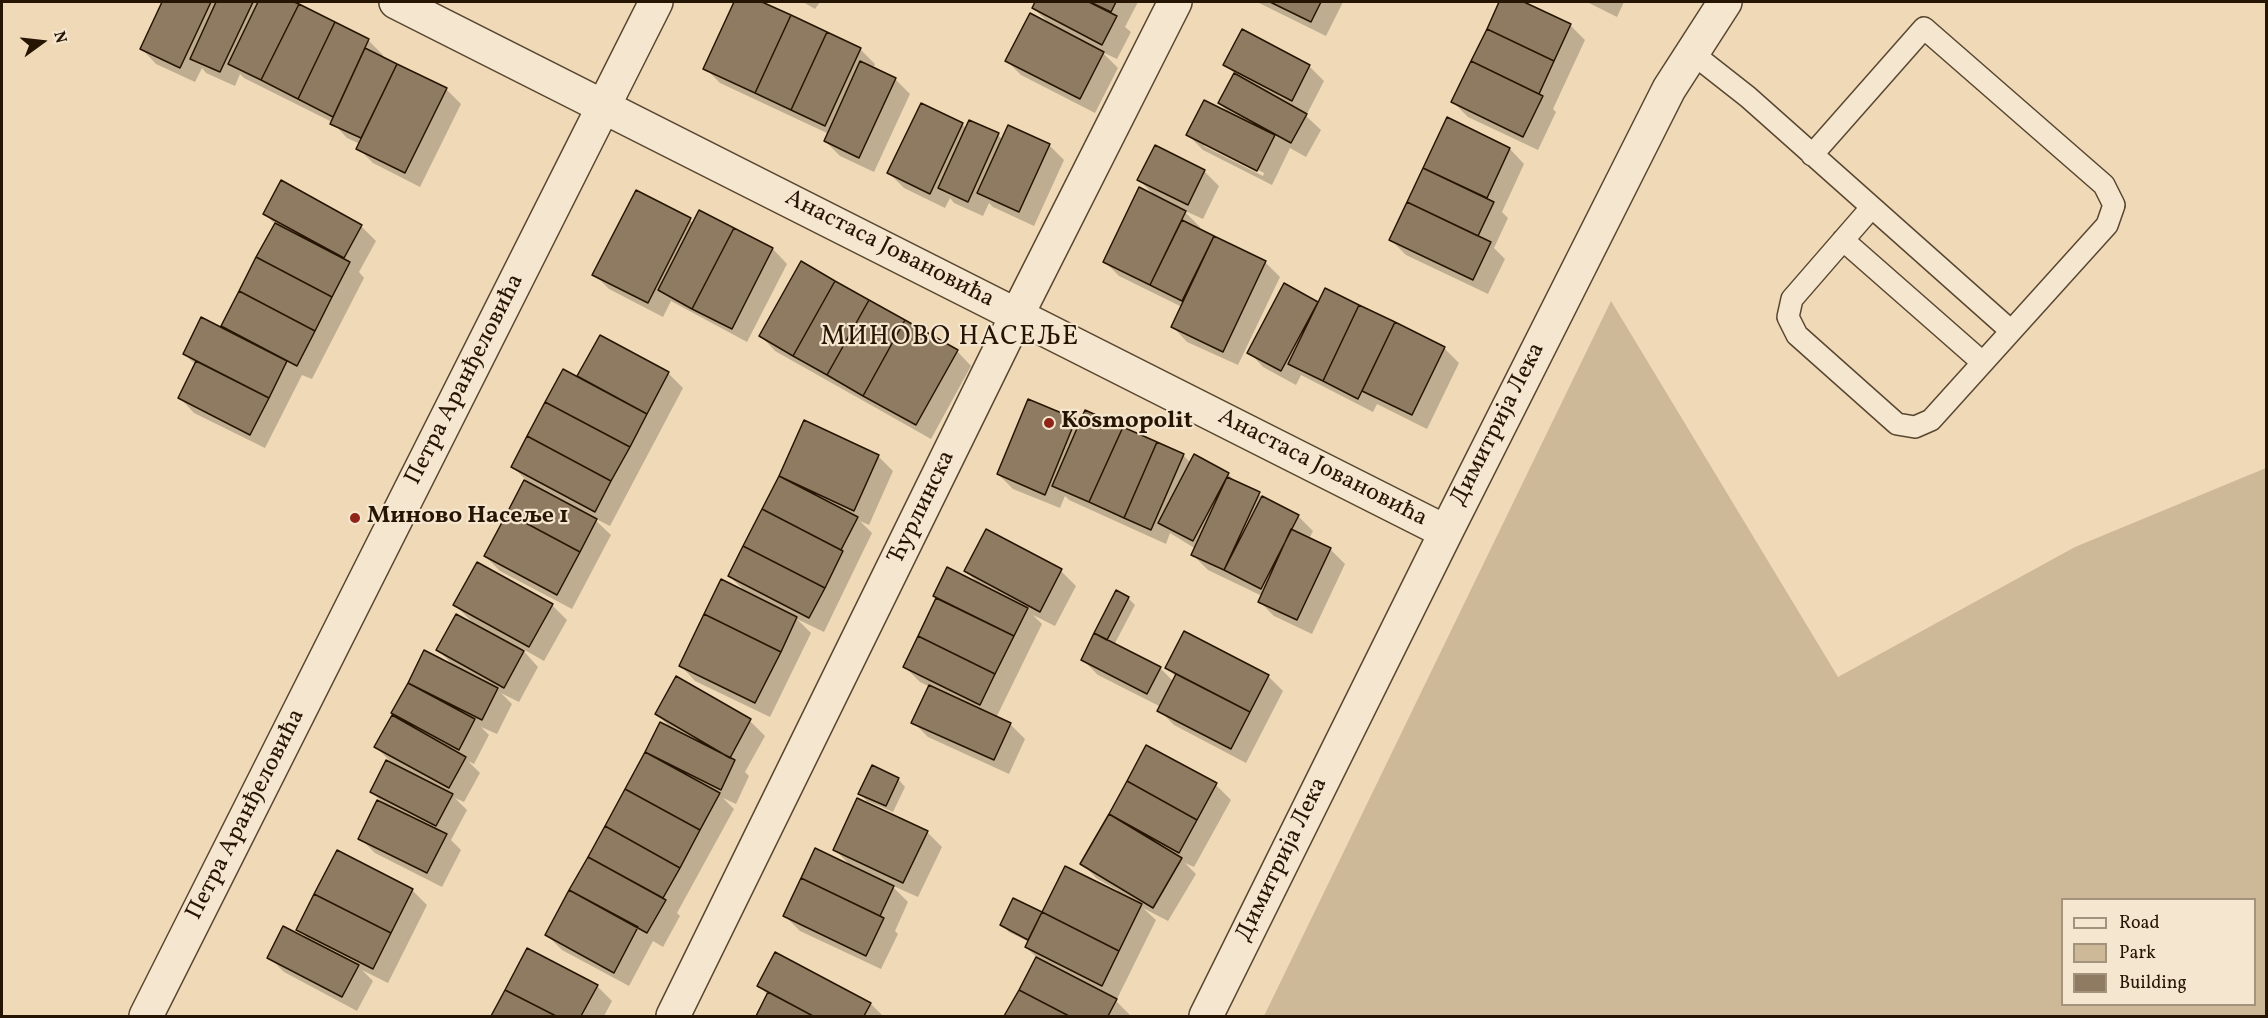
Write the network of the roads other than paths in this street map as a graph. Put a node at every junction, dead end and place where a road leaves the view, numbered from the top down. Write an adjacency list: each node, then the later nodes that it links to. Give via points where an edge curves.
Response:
1 (396, 2): 6 (street, Анастаса Јовановића)
2 (656, 2): 6 (street, Петра Аранђеловића)
3 (1175, 2): 10 (street, Ћурлинска)
4 (1725, 2): 5 (street, Димитрија Лека)
5 (1692, 52): 7 (lane); 13 (street, Димитрија Лека, via 1669,89)
6 (603, 107): 10 (street, Анастаса Јовановића); 14 (street, Петра Аранђеловића)
7 (1812, 155): 8 (lane); 11 (lane, via 1924,28 2104,185 2114,205 2107,225)
8 (1871, 208): 9 (lane); 11 (lane)
9 (1843, 240): 12 (lane); 12 (lane, via 1792,300 1788,317 1797,335 1897,424 1915,427 1931,420)
10 (1017, 315): 13 (street, Анастаса Јовановића); 15 (street, Ћурлинска)
11 (2010, 330): 12 (lane)
12 (1982, 362)
13 (1446, 532): 16 (street, Димитрија Лека)
14 (146, 1017)
15 (674, 1017)
16 (1206, 1017)

